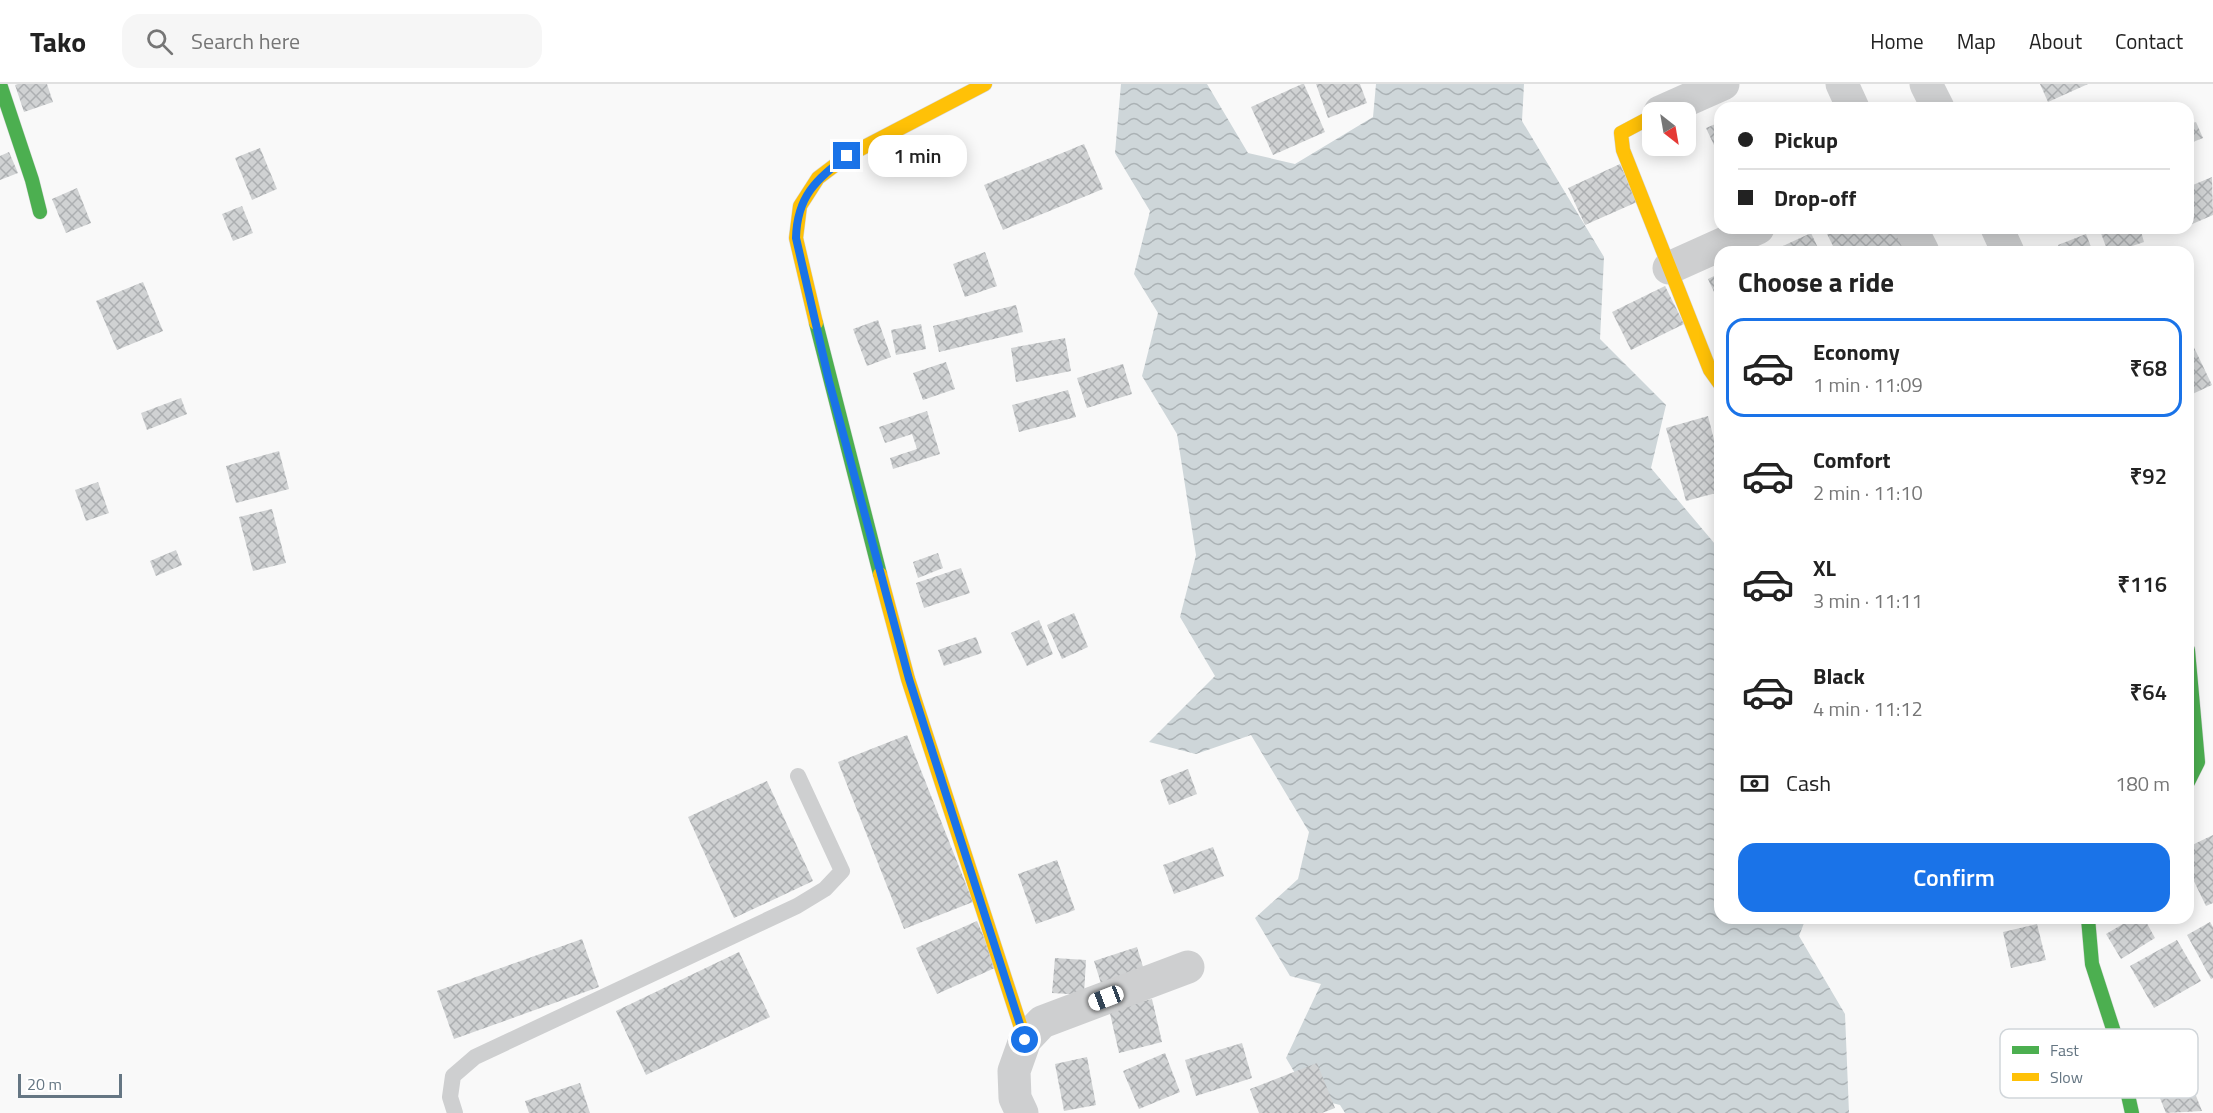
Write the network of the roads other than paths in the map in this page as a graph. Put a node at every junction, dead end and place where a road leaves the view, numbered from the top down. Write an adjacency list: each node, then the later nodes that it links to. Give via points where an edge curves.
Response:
1 (0, 84): 10 (street)
2 (985, 84): 22 (street, via 847,156 818,178 800,206 796,238 829,381 909,679)
3 (1723, 84): 6 (street)
4 (1842, 84): 7 (street)
5 (1926, 84): 8 (street)
6 (1682, 102)
7 (1850, 102)
8 (1935, 102)
9 (1642, 122): 14 (street, via 1622,133 1623,150)
10 (40, 212)
11 (1745, 234): 12 (street)
12 (1718, 246)
13 (1714, 248): 14 (street)
14 (1669, 268): 15 (street)
15 (1714, 376)
16 (2194, 701): 17 (street)
17 (2200, 767)
18 (798, 776): 24 (lane, via 842,871 825,889 475,1057 453,1076 450,1097)
19 (2089, 924): 21 (street, via 2092,964)
20 (1188, 967): 22 (street, via 1042,1022)
21 (2113, 1029)
22 (1025, 1040): 25 (street, via 1014,1071 1015,1098)
23 (2129, 1098): 26 (street)
24 (455, 1113)
25 (1022, 1113)
26 (2132, 1113)

